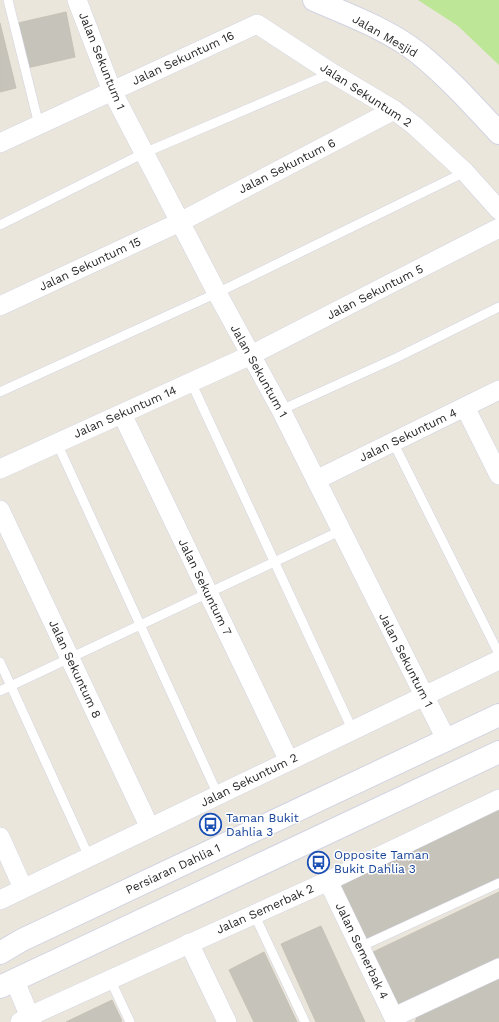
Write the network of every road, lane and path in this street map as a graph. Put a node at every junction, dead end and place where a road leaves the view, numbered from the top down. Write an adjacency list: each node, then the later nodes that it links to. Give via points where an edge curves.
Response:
1 (8, 0): 8 (lane)
2 (77, 0): 6 (street, Jalan Sekuntum 1)
3 (314, 0): 9 (street, Jalan Mesjid, via 368,23 415,51 445,77)
4 (258, 24): 5 (street, Jalan Sekuntum 2); 6 (street, Jalan Sekuntum 16)
5 (332, 73): 7 (street, Jalan Sekuntum 2); 11 (lane)
6 (112, 91): 8 (street, Jalan Sekuntum 16); 11 (street, Jalan Sekuntum 1)
7 (394, 110): 12 (street, Jalan Sekuntum 2); 14 (street, Jalan Sekuntum 6)
8 (39, 126): 10 (street, Jalan Sekuntum 16)
9 (499, 133)
10 (0, 143)
11 (144, 153): 14 (street, Jalan Sekuntum 1); 15 (lane)
12 (465, 172): 13 (street, Jalan Sekuntum 2); 17 (lane)
13 (499, 210)
14 (180, 222): 17 (street, Jalan Sekuntum 1); 18 (street, Jalan Sekuntum 15)
15 (0, 225)
16 (499, 228): 20 (street, Jalan Sekuntum 5)
17 (217, 293): 20 (street, Jalan Sekuntum 1); 23 (lane)
18 (0, 306)
19 (499, 308): 25 (lane)
20 (251, 356): 21 (street, Jalan Sekuntum 14); 25 (street, Jalan Sekuntum 1)
21 (191, 382): 26 (street, Jalan Sekuntum 14); 34 (lane)
22 (499, 390): 24 (street, Jalan Sekuntum 4)
23 (0, 392)
24 (465, 407): 27 (street, Jalan Sekuntum 4); 30 (street)
25 (281, 410): 31 (street, Jalan Sekuntum 1)
26 (122, 414): 28 (street, Jalan Sekuntum 14); 35 (street, Jalan Sekuntum 7)
27 (393, 442): 31 (street, Jalan Sekuntum 4); 37 (lane)
28 (57, 443): 29 (street, Jalan Sekuntum 14); 36 (lane)
29 (0, 469)
30 (499, 475)
31 (316, 480): 33 (street, Jalan Sekuntum 1)
32 (0, 510): 38 (street, Jalan Sekuntum 8)
33 (340, 531): 34 (lane); 43 (street, Jalan Sekuntum 1)
34 (275, 562): 35 (lane); 45 (lane)
35 (208, 593): 36 (lane); 48 (street, Jalan Sekuntum 7)
36 (140, 625): 38 (lane); 49 (lane)
37 (499, 654)
38 (69, 658): 41 (lane); 51 (street, Jalan Sekuntum 8)
39 (499, 660): 43 (street, Jalan Sekuntum 2)
40 (0, 662): 41 (lane)
41 (11, 686): 42 (lane); 53 (lane)
42 (0, 691)
43 (424, 696): 45 (street, Jalan Sekuntum 2); 46 (street, Jalan Sekuntum 1)
44 (499, 715): 46 (street, Persiaran Dahlia 1)
45 (353, 731): 48 (street, Jalan Sekuntum 2)
46 (447, 741): 61 (street, Persiaran Dahlia 1, via 22,940)
47 (499, 752): 64 (street)
48 (289, 761): 49 (street, Jalan Sekuntum 2)
49 (218, 795): 51 (street, Jalan Sekuntum 2)
50 (499, 799): 54 (street, Jalan Semerbak 2)
51 (150, 828): 53 (street, Jalan Sekuntum 2)
52 (0, 837): 56 (street)
53 (89, 856): 56 (street, Jalan Sekuntum 2)
54 (328, 881): 58 (street, Jalan Semerbak 2); 60 (street, Jalan Semerbak 4)
55 (499, 883): 60 (lane)
56 (23, 888): 57 (street, Jalan Sekuntum 2)
57 (0, 900)
58 (254, 914): 59 (street, Jalan Semerbak 2); 69 (lane)
59 (190, 943): 63 (street, Jalan Semerbak 2); 68 (street)
60 (360, 947): 66 (street, Jalan Semerbak 4)
61 (0, 953)
62 (499, 968): 66 (street)
63 (110, 979): 65 (street, Jalan Semerbak 2); 67 (lane)
64 (7, 983): 65 (street)
65 (28, 1020)
66 (395, 1020)
67 (130, 1022)
68 (227, 1022)
69 (305, 1022)

